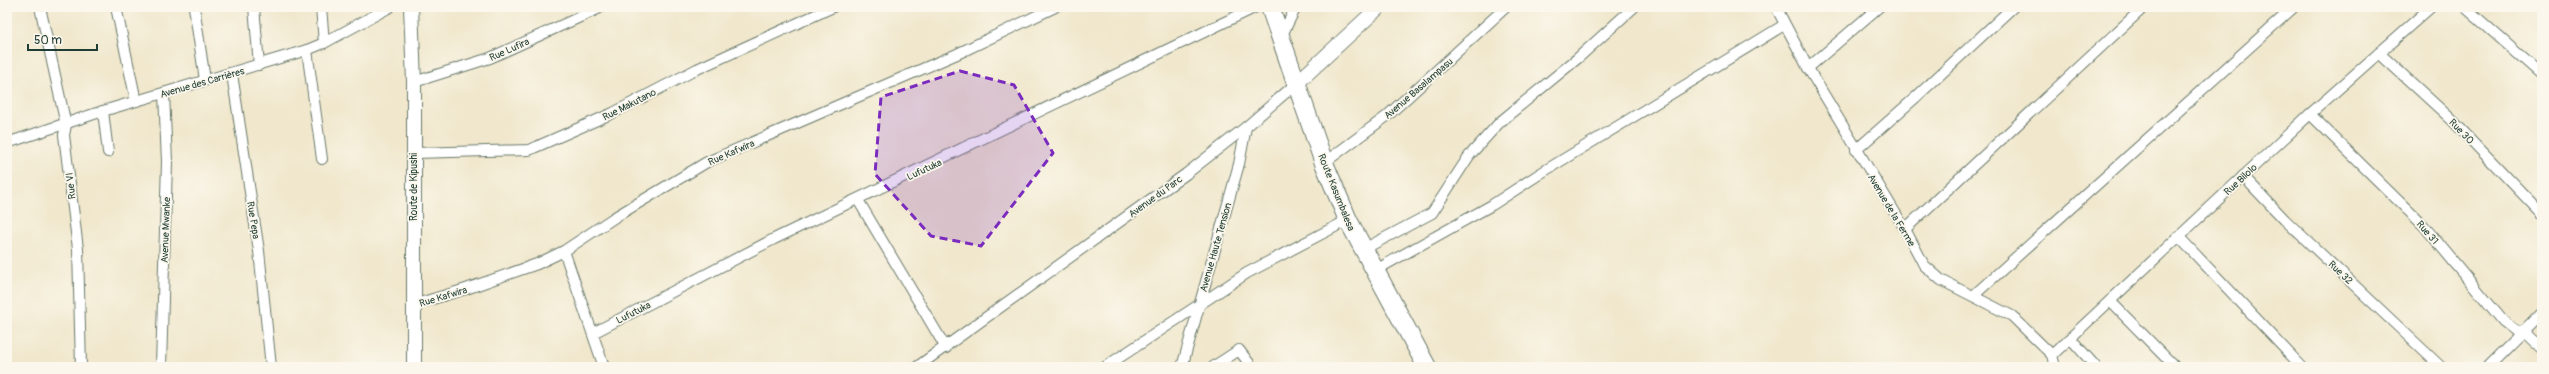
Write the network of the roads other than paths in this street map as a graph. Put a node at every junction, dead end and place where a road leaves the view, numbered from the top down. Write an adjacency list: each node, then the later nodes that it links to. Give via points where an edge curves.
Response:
1 (40, 7): 40 (street, Rue VI)
2 (116, 7): 37 (street)
3 (194, 7): 33 (street)
4 (254, 7): 29 (street)
5 (320, 7): 26 (street)
6 (390, 7): 26 (street, Avenue des Carrières)
7 (411, 7): 34 (main road, Route de Kipushi)
8 (602, 7): 34 (street, Rue Lufira, via 490,58)
9 (833, 7): 45 (street, Rue Makutano, via 697,70 613,113 529,150)
10 (1055, 7): 55 (street, Rue Kafwira, via 957,54 706,162)
11 (1256, 7): 49 (street, Lufutuka)
12 (1270, 7): 25 (highway, Route Kasumbalesa)
13 (1296, 7): 25 (street)
14 (1379, 7): 35 (main road, Avenue du Parc)
15 (1506, 7): 47 (street, Avenue Basalampasu, via 1387,116)
16 (1634, 7): 54 (street, via 1578,58 1500,122 1469,156 1432,213)
17 (1776, 7): 24 (street, Avenue de la Ferme)
18 (1879, 7): 30 (street)
19 (2013, 7): 43 (street)
20 (2144, 7): 52 (street)
21 (2294, 7): 57 (street)
22 (2431, 7): 28 (street, Rue Bilolo)
23 (2465, 7): 32 (street)
24 (1784, 24): 30 (street, Avenue de la Ferme); 56 (street, via 1492,205)
25 (1281, 37): 35 (highway, Route Kasumbalesa)
26 (324, 43): 27 (street, Avenue des Carrières)
27 (307, 50): 29 (street, Avenue des Carrières); 46 (street)
28 (2379, 53): 39 (street, Rue Bilolo); 50 (street, Rue 30, via 2451,119)
29 (259, 65): 31 (street, Avenue des Carrières)
30 (1808, 68): 43 (street, Avenue de la Ferme)
31 (232, 74): 33 (street, Avenue des Carrières); 70 (street, Rue Pepa, via 259,251)
32 (2542, 75)
33 (205, 80): 36 (street, Avenue des Carrières)
34 (414, 82): 45 (main road, Route de Kipushi)
35 (1298, 82): 41 (street, Avenue du Parc); 47 (highway, Route Kasumbalesa)
36 (164, 93): 37 (street, Avenue des Carrières); 69 (street, Avenue Mwanke, via 166,162)
37 (136, 101): 38 (street, Avenue des Carrières)
38 (103, 111): 40 (street, Avenue des Carrières); 44 (street)
39 (2310, 114): 48 (street, Rue Bilolo); 62 (street, Rue 31, via 2424,226 2503,322 2517,332)
40 (66, 125): 42 (street, Avenue des Carrières); 68 (street, Rue VI, via 64,135 78,249)
41 (1246, 127): 60 (street, Avenue Haute Tension, via 1239,164); 65 (street, Avenue du Parc, via 1186,174)
42 (7, 143)
43 (1856, 150): 52 (street, Avenue de la Ferme)
44 (108, 152)
45 (414, 153): 59 (main road, Route de Kipushi)
46 (322, 159)
47 (1324, 163): 51 (highway, Route Kasumbalesa)
48 (2243, 176): 53 (street, Rue Bilolo); 83 (street, Rue 32, via 2285,220)
49 (858, 200): 63 (street, Lufutuka, via 774,239); 65 (street)
50 (2542, 214)
51 (1348, 220): 54 (highway, Route Kasumbalesa); 60 (street, via 1247,273)
52 (1905, 229): 57 (street, Avenue de la Ferme, via 1924,265 1941,280)
53 (2178, 236): 58 (street, Rue Bilolo); 82 (street)
54 (1362, 250): 56 (highway, Route Kasumbalesa)
55 (564, 251): 59 (street, Rue Kafwira, via 501,277); 63 (street)
56 (1374, 271): 78 (highway, Route Kasumbalesa)
57 (1973, 296): 67 (street, Avenue de la Ferme, via 2012,316)
58 (2110, 301): 64 (street, Rue Bilolo); 81 (street)
59 (413, 305): 71 (main road, Route de Kipushi)
60 (1198, 307): 74 (street); 75 (street, Avenue Haute Tension)
61 (2542, 313): 62 (street)
62 (2524, 331): 66 (street, Rue 31); 84 (street)
63 (593, 333): 72 (street)
64 (2070, 339): 67 (street, Rue Bilolo); 80 (street)
65 (946, 348): 73 (street, Avenue du Parc)
66 (2542, 348)
67 (2052, 355): 79 (street)
68 (81, 367)
69 (161, 367)
70 (271, 367)
71 (414, 367)
72 (604, 367)
73 (917, 367)
74 (1105, 367)
75 (1182, 367)
76 (1213, 367): 77 (street, via 1237,350 1241,350)
77 (1252, 367)
78 (1427, 367)
79 (2055, 367)
80 (2096, 367)
81 (2175, 367)
82 (2302, 367)
83 (2441, 367)
84 (2488, 367)

